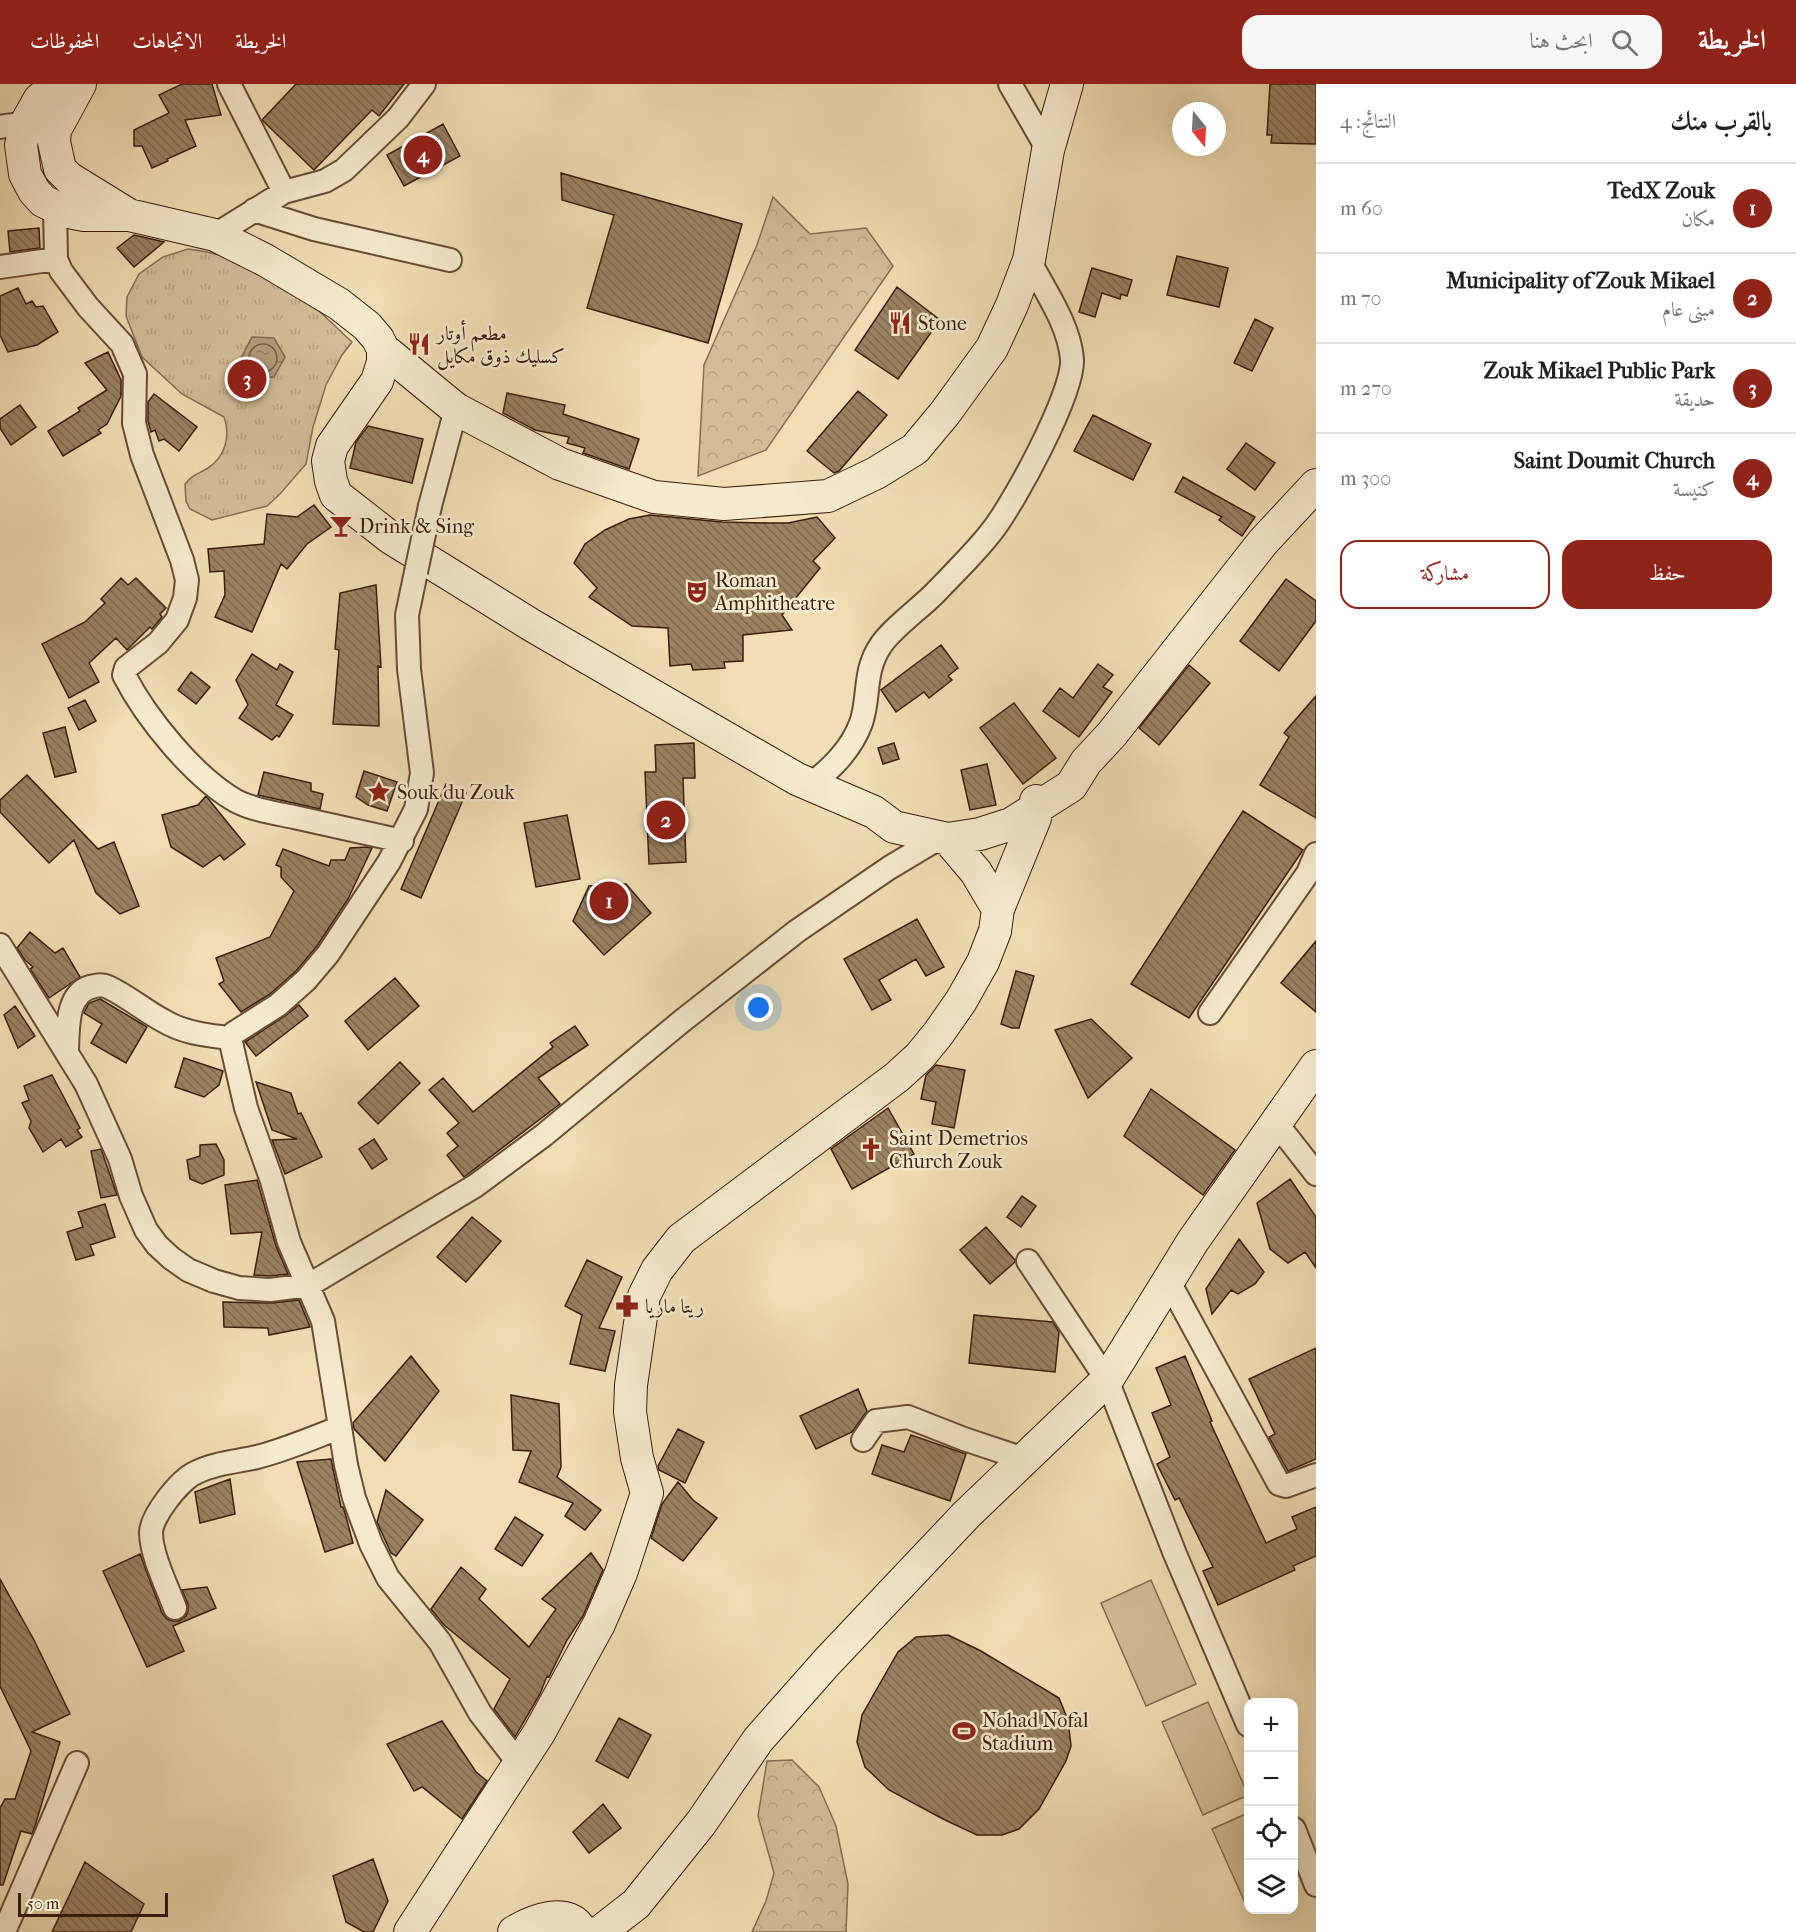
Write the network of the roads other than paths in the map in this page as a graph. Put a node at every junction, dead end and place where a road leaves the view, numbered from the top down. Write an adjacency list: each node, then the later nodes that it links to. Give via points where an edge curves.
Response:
1 (57, 84): 7 (main road, via 39,100)
2 (80, 84): 7 (main road)
3 (229, 84): 9 (street)
4 (424, 84): 9 (street, via 398,118 344,170 326,181)
5 (1010, 84): 8 (street)
6 (1067, 84): 8 (main road)
7 (27, 127): 10 (main road, via 20,153 25,174 43,201); 12 (main road, via 54,142 60,169 69,178)
8 (1048, 150): 16 (main road)
9 (284, 192): 11 (street)
10 (55, 207): 12 (main road, via 84,214); 14 (street)
11 (254, 210): 13 (street); 15 (street, via 314,229)
12 (129, 215): 13 (main road)
13 (215, 235): 18 (main road, via 339,304 367,326)
14 (56, 259): 17 (street); 25 (street, via 71,286 127,354 135,374 135,423 142,455 187,580 177,620 158,643 126,668 124,675 130,687 173,745 214,786 238,802)
15 (450, 260)
16 (1029, 260): 19 (main road, via 992,348 915,450 828,496 724,504 654,497 560,464); 21 (street, via 1068,333 1072,362 1063,397 1027,477 992,531 882,643 871,664 861,723 832,768)
17 (0, 267)
18 (382, 349): 19 (main road); 21 (main road, via 377,381 332,446 328,461 336,495 391,538 513,613)
19 (456, 409): 25 (street, bridge, via 407,615 409,669 422,773 416,808)
20 (1316, 485): 22 (main road, via 1263,542 1086,762 1071,786)
21 (810, 785): 23 (main road)
22 (1043, 795): 23 (main road, via 977,818 944,822); 24 (main road, via 1011,824 980,834); 28 (main road, via 1051,816 1008,915)
23 (888, 817): 24 (main road); 27 (street)
24 (943, 839): 27 (street); 28 (main road, via 976,872)
25 (402, 841): 31 (street, via 328,954 306,980)
26 (1316, 854): 30 (street, via 1308,873)
27 (889, 868): 38 (street, via 770,952 475,1186)
28 (997, 920): 47 (main road, via 983,962 961,1001 920,1056 681,1239 657,1270 644,1296 631,1385 632,1428 647,1493 643,1508 599,1624)
29 (0, 945): 32 (street)
30 (1210, 1013)
31 (230, 1038): 32 (street, via 176,1028 107,986 98,985 87,988 76,998 68,1023); 38 (street, via 246,1108 289,1242)
32 (67, 1052): 38 (street, via 86,1084 120,1160 131,1196 157,1245 188,1270 239,1288 270,1290)
33 (1316, 1066): 34 (main road)
34 (1277, 1124): 35 (street); 37 (main road)
35 (1316, 1174)
36 (1028, 1261): 39 (street)
37 (1168, 1280): 39 (main road); 43 (street, via 1279,1484 1295,1484)
38 (309, 1285): 40 (street, via 323,1321)
39 (1107, 1380): 42 (main road); 45 (street)
40 (339, 1428): 44 (street, via 288,1448 209,1467 192,1474 179,1486 154,1519 150,1532); 47 (street, via 354,1498 380,1564 440,1641 480,1713)
41 (863, 1440): 42 (street, via 876,1421 908,1417)
42 (1024, 1459): 54 (main road, via 804,1686 758,1740 700,1823 636,1904)
43 (1316, 1475)
44 (175, 1608)
45 (1244, 1716)
46 (76, 1763): 50 (street)
47 (520, 1765): 51 (main road)
48 (1298, 1841): 49 (street)
49 (1316, 1885)
50 (4, 1932)
51 (410, 1932)
52 (514, 1932): 53 (main road, via 541,1918 563,1918 579,1925)
53 (582, 1932)
54 (600, 1932)

